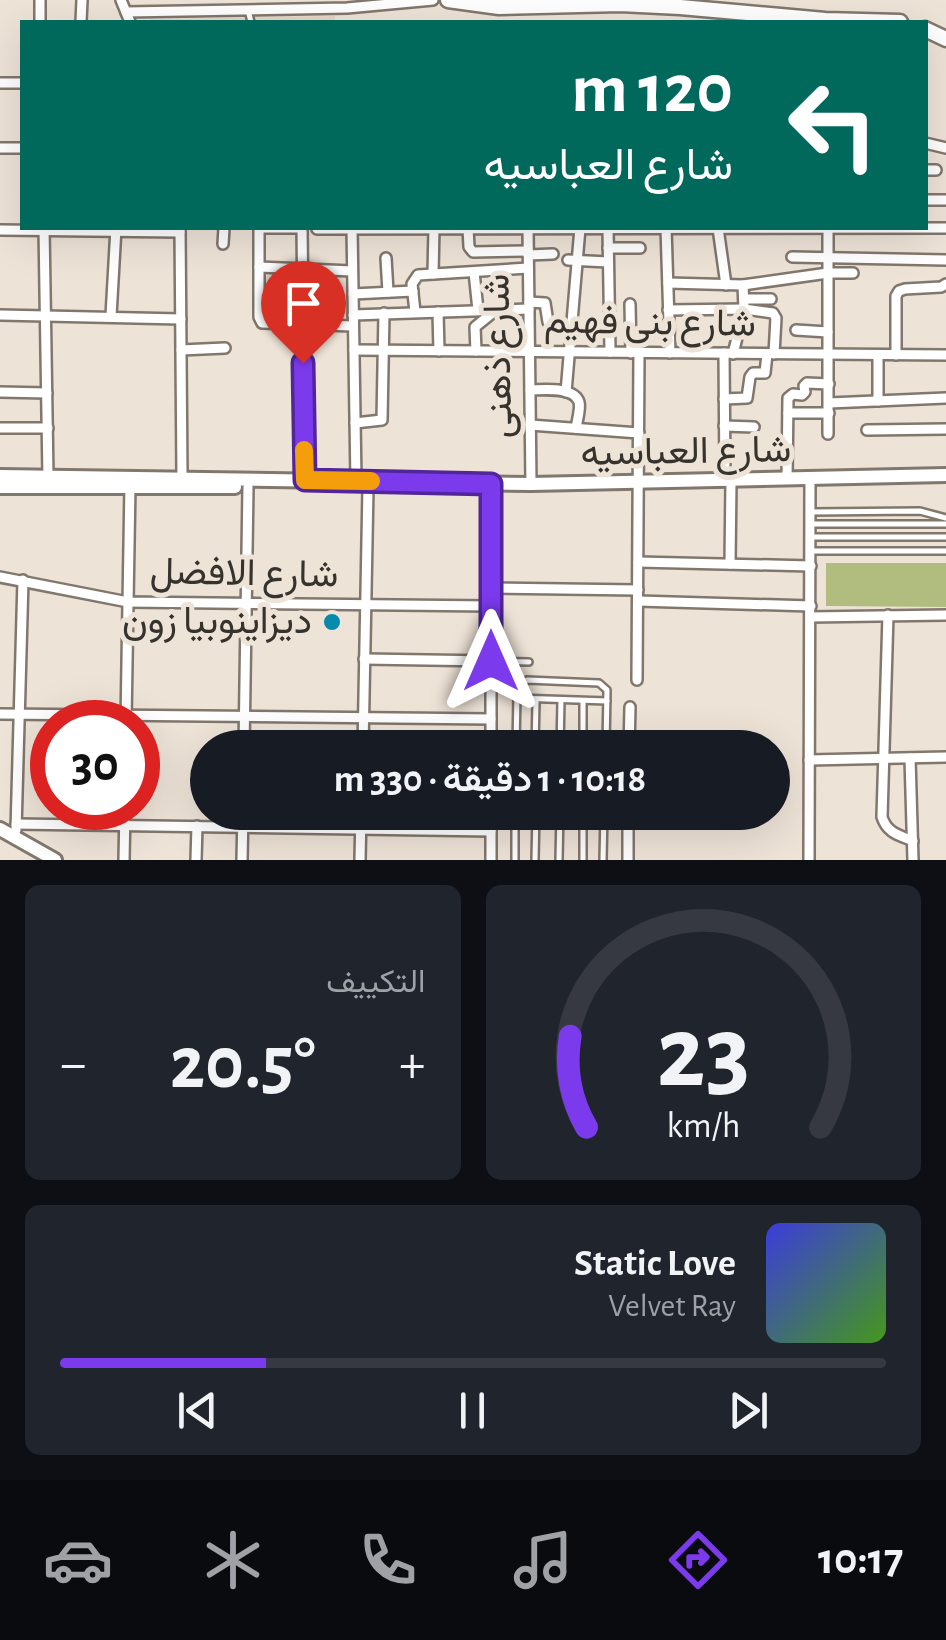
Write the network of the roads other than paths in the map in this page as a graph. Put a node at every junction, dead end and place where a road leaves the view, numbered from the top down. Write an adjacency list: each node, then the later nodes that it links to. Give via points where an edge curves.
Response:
1 (120, 0): 10 (street)
2 (433, 0): 7 (street)
3 (448, 0): 9 (main road, via 499,7 620,4)
4 (711, 0): 16 (main road, via 829,11)
5 (317, 4): 6 (street, via 285,13); 7 (street)
6 (272, 5): 8 (street)
7 (348, 8): 14 (street)
8 (248, 10): 10 (street); 13 (lane)
9 (680, 14): 11 (main road)
10 (128, 17)
11 (737, 17): 12 (main road)
12 (762, 18): 15 (main road)
13 (251, 20)
14 (348, 20)
15 (804, 20)
16 (848, 20)
17 (44, 230): 69 (street)
18 (116, 230): 70 (street)
19 (180, 230): 71 (street)
20 (224, 230): 32 (street)
21 (259, 230): 43 (street)
22 (302, 230): 45 (street)
23 (352, 230): 46 (street)
24 (434, 230): 50 (street)
25 (468, 230): 35 (street, via 473,252)
26 (528, 230): 35 (street, شارع ذهنى)
27 (580, 230): 41 (street)
28 (608, 230): 33 (street)
29 (666, 230): 51 (street)
30 (718, 230): 53 (street)
31 (828, 230): 39 (street)
32 (223, 244)
33 (608, 248): 34 (street); 42 (street)
34 (640, 248)
35 (528, 253): 36 (street); 44 (street, شارع ذهنى)
36 (553, 254)
37 (792, 257): 39 (street)
38 (386, 258): 56 (street)
39 (828, 258): 40 (street); 48 (street)
40 (946, 260)
41 (573, 261): 42 (street); 84 (street)
42 (608, 262): 85 (street)
43 (259, 267): 45 (street); 74 (street, via 262,323)
44 (528, 268): 47 (street); 61 (street, شارع ذهنى)
45 (302, 269): 46 (street); 74 (street)
46 (352, 271): 57 (street)
47 (474, 272): 50 (street); 62 (street)
48 (828, 273): 49 (street); 54 (street); 76 (street)
49 (853, 273)
50 (433, 274): 55 (street, via 418,275)
51 (668, 284): 53 (street); 64 (street)
52 (946, 284): 92 (street, via 896,296)
53 (726, 285): 54 (street)
54 (743, 286): 60 (street)
55 (413, 291): 56 (street); 65 (street)
56 (388, 292): 57 (street)
57 (353, 294): 72 (street)
58 (771, 298): 60 (street)
59 (630, 304): 86 (street)
60 (744, 304): 64 (street); 88 (street); 89 (street, via 776,318)
61 (529, 305): 63 (street); 73 (street, via 545,303); 83 (street, شارع ذهنى)
62 (478, 310): 63 (street); 66 (street)
63 (496, 310): 82 (street, via 476,328)
64 (668, 310): 87 (street)
65 (415, 312): 66 (street); 67 (street)
66 (438, 312): 81 (street)
67 (384, 314): 72 (street); 80 (street)
68 (0, 316): 69 (street)
69 (46, 316): 70 (street); 98 (street)
70 (111, 316): 71 (street)
71 (181, 319): 78 (street)
72 (353, 320): 74 (street); 79 (street)
73 (548, 322)
74 (303, 324): 120 (street)
75 (796, 330): 76 (street)
76 (828, 332): 90 (street)
77 (225, 348): 78 (street)
78 (181, 350): 118 (street)
79 (354, 350): 80 (street, شارع بنى فهيم); 104 (street)
80 (383, 350): 81 (street, شارع بنى فهيم); 104 (street, via 382,420)
81 (439, 351): 82 (street, شارع بنى فهيم)
82 (476, 351): 83 (street, شارع بنى فهيم)
83 (529, 352): 84 (street, شارع بنى فهيم); 95 (street, شارع ذهنى)
84 (570, 352): 85 (street, شارع بنى فهيم); 97 (street)
85 (610, 352): 86 (street, شارع بنى فهيم)
86 (635, 353): 87 (street, شارع بنى فهيم); 113 (street)
87 (670, 353): 88 (street, شارع بنى فهيم)
88 (728, 354): 89 (street, شارع بنى فهيم); 100 (street)
89 (770, 354): 90 (street, شارع بنى فهيم); 100 (street, via 765,373 751,375 747,398)
90 (828, 354): 91 (street, شارع بنى فهيم); 94 (street)
91 (878, 355): 92 (street, شارع بنى فهيم); 101 (street)
92 (896, 355): 93 (street, شارع بنى فهيم)
93 (946, 356)
94 (828, 384): 102 (street); 103 (street, via 805,384 802,395 788,398)
95 (530, 390): 97 (street); 105 (street, شارع ذهنى)
96 (0, 392): 98 (street)
97 (566, 392): 110 (street, via 580,403)
98 (47, 393): 109 (street)
99 (946, 398): 101 (street)
100 (724, 399): 106 (street)
101 (878, 401): 102 (street)
102 (829, 408): 103 (street); 114 (street)
103 (788, 413): 119 (street)
104 (355, 423): 127 (street)
105 (530, 424): 110 (street); 126 (street, شارع ذهنى)
106 (724, 426): 107 (street); 122 (street)
107 (754, 427)
108 (0, 428): 109 (street)
109 (48, 428): 117 (street)
110 (576, 428): 113 (street)
111 (866, 430): 112 (street)
112 (946, 430)
113 (639, 433): 124 (street)
114 (828, 434)
115 (946, 475): 121 (main road, شارع العباسيه)
116 (0, 476): 117 (main road, شارع العباسيه)
117 (48, 477): 123 (main road, شارع العباسيه)
118 (182, 477): 120 (main road, شارع العباسيه); 123 (main road, شارع العباسيه)
119 (787, 479): 121 (main road, شارع العباسيه); 122 (main road, شارع العباسيه)
120 (305, 480): 127 (main road, شارع العباسيه)
121 (810, 480): 130 (street)
122 (728, 481): 124 (main road, شارع العباسيه); 138 (street)
123 (130, 482): 128 (main road, شارع العباسيه); 129 (main road, شارع العباسيه); 145 (street)
124 (638, 482): 126 (main road, شارع العباسيه); 137 (street)
125 (491, 484): 126 (main road, شارع العباسيه); 127 (main road, شارع العباسيه); 142 (street)
126 (530, 484)
127 (362, 485): 129 (main road, شارع العباسيه); 147 (street)
128 (0, 486)
129 (248, 487): 146 (street)
130 (811, 512): 131 (lane, via 920,511); 132 (street)
131 (946, 521): 132 (lane)
132 (811, 524): 134 (street)
133 (946, 537): 134 (lane)
134 (811, 538): 136 (street)
135 (946, 550): 136 (lane)
136 (811, 551): 139 (street)
137 (638, 562): 138 (street); 143 (street)
138 (730, 564): 139 (street)
139 (811, 566): 149 (street)
140 (0, 577): 141 (street, شارع الافضل)
141 (23, 580): 145 (street, شارع الافضل); 164 (street)
142 (491, 588): 143 (street); 148 (street)
143 (638, 590): 144 (street)
144 (638, 601): 149 (street); 155 (street)
145 (128, 602): 146 (street, شارع الافضل); 158 (street)
146 (246, 604): 147 (street, شارع الافضل); 166 (street)
147 (365, 605): 148 (street, شارع الافضل); 152 (street)
148 (491, 606): 153 (street)
149 (810, 612): 150 (street); 182 (street)
150 (888, 615): 151 (street); 180 (street)
151 (946, 615)
152 (364, 658): 153 (street); 168 (street)
153 (491, 661): 154 (lane); 169 (street)
154 (529, 662)
155 (638, 680)
156 (516, 698): 157 (lane); 161 (lane, via 524,682 544,681 600,683); 173 (lane)
157 (536, 699): 159 (lane); 174 (lane)
158 (126, 700)
159 (561, 700): 160 (lane); 175 (lane)
160 (583, 700): 161 (lane); 176 (lane)
161 (606, 701): 177 (lane)
162 (630, 707): 178 (street)
163 (0, 714): 164 (street)
164 (19, 714): 165 (street); 187 (street)
165 (30, 715)
166 (244, 716): 167 (street); 168 (street); 170 (street)
167 (160, 718)
168 (363, 718): 169 (street); 171 (street)
169 (491, 719): 172 (street)
170 (244, 730)
171 (363, 730)
172 (491, 730)
173 (516, 730)
174 (535, 730)
175 (560, 730)
176 (583, 730)
177 (606, 730)
178 (629, 730)
179 (946, 757): 181 (street)
180 (884, 758): 181 (street); 182 (street); 199 (street, via 884,822)
181 (910, 758): 199 (street)
182 (809, 760): 212 (street)
183 (160, 825): 184 (street)
184 (190, 826)
185 (0, 829): 187 (main road)
186 (30, 829): 187 (street)
187 (16, 830): 200 (main road)
188 (125, 830): 201 (street)
189 (197, 830): 202 (street)
190 (243, 830): 203 (street)
191 (361, 830): 204 (street)
192 (491, 830): 205 (street)
193 (515, 830): 206 (lane)
194 (536, 830): 207 (lane)
195 (560, 830): 208 (lane)
196 (583, 830): 209 (lane)
197 (604, 830): 210 (lane)
198 (628, 830): 211 (street)
199 (912, 840): 213 (street)
200 (50, 859)
201 (124, 860)
202 (196, 860)
203 (242, 860)
204 (360, 860)
205 (491, 860)
206 (515, 860)
207 (536, 860)
208 (559, 860)
209 (583, 860)
210 (604, 860)
211 (628, 860)
212 (808, 860)
213 (913, 860)

